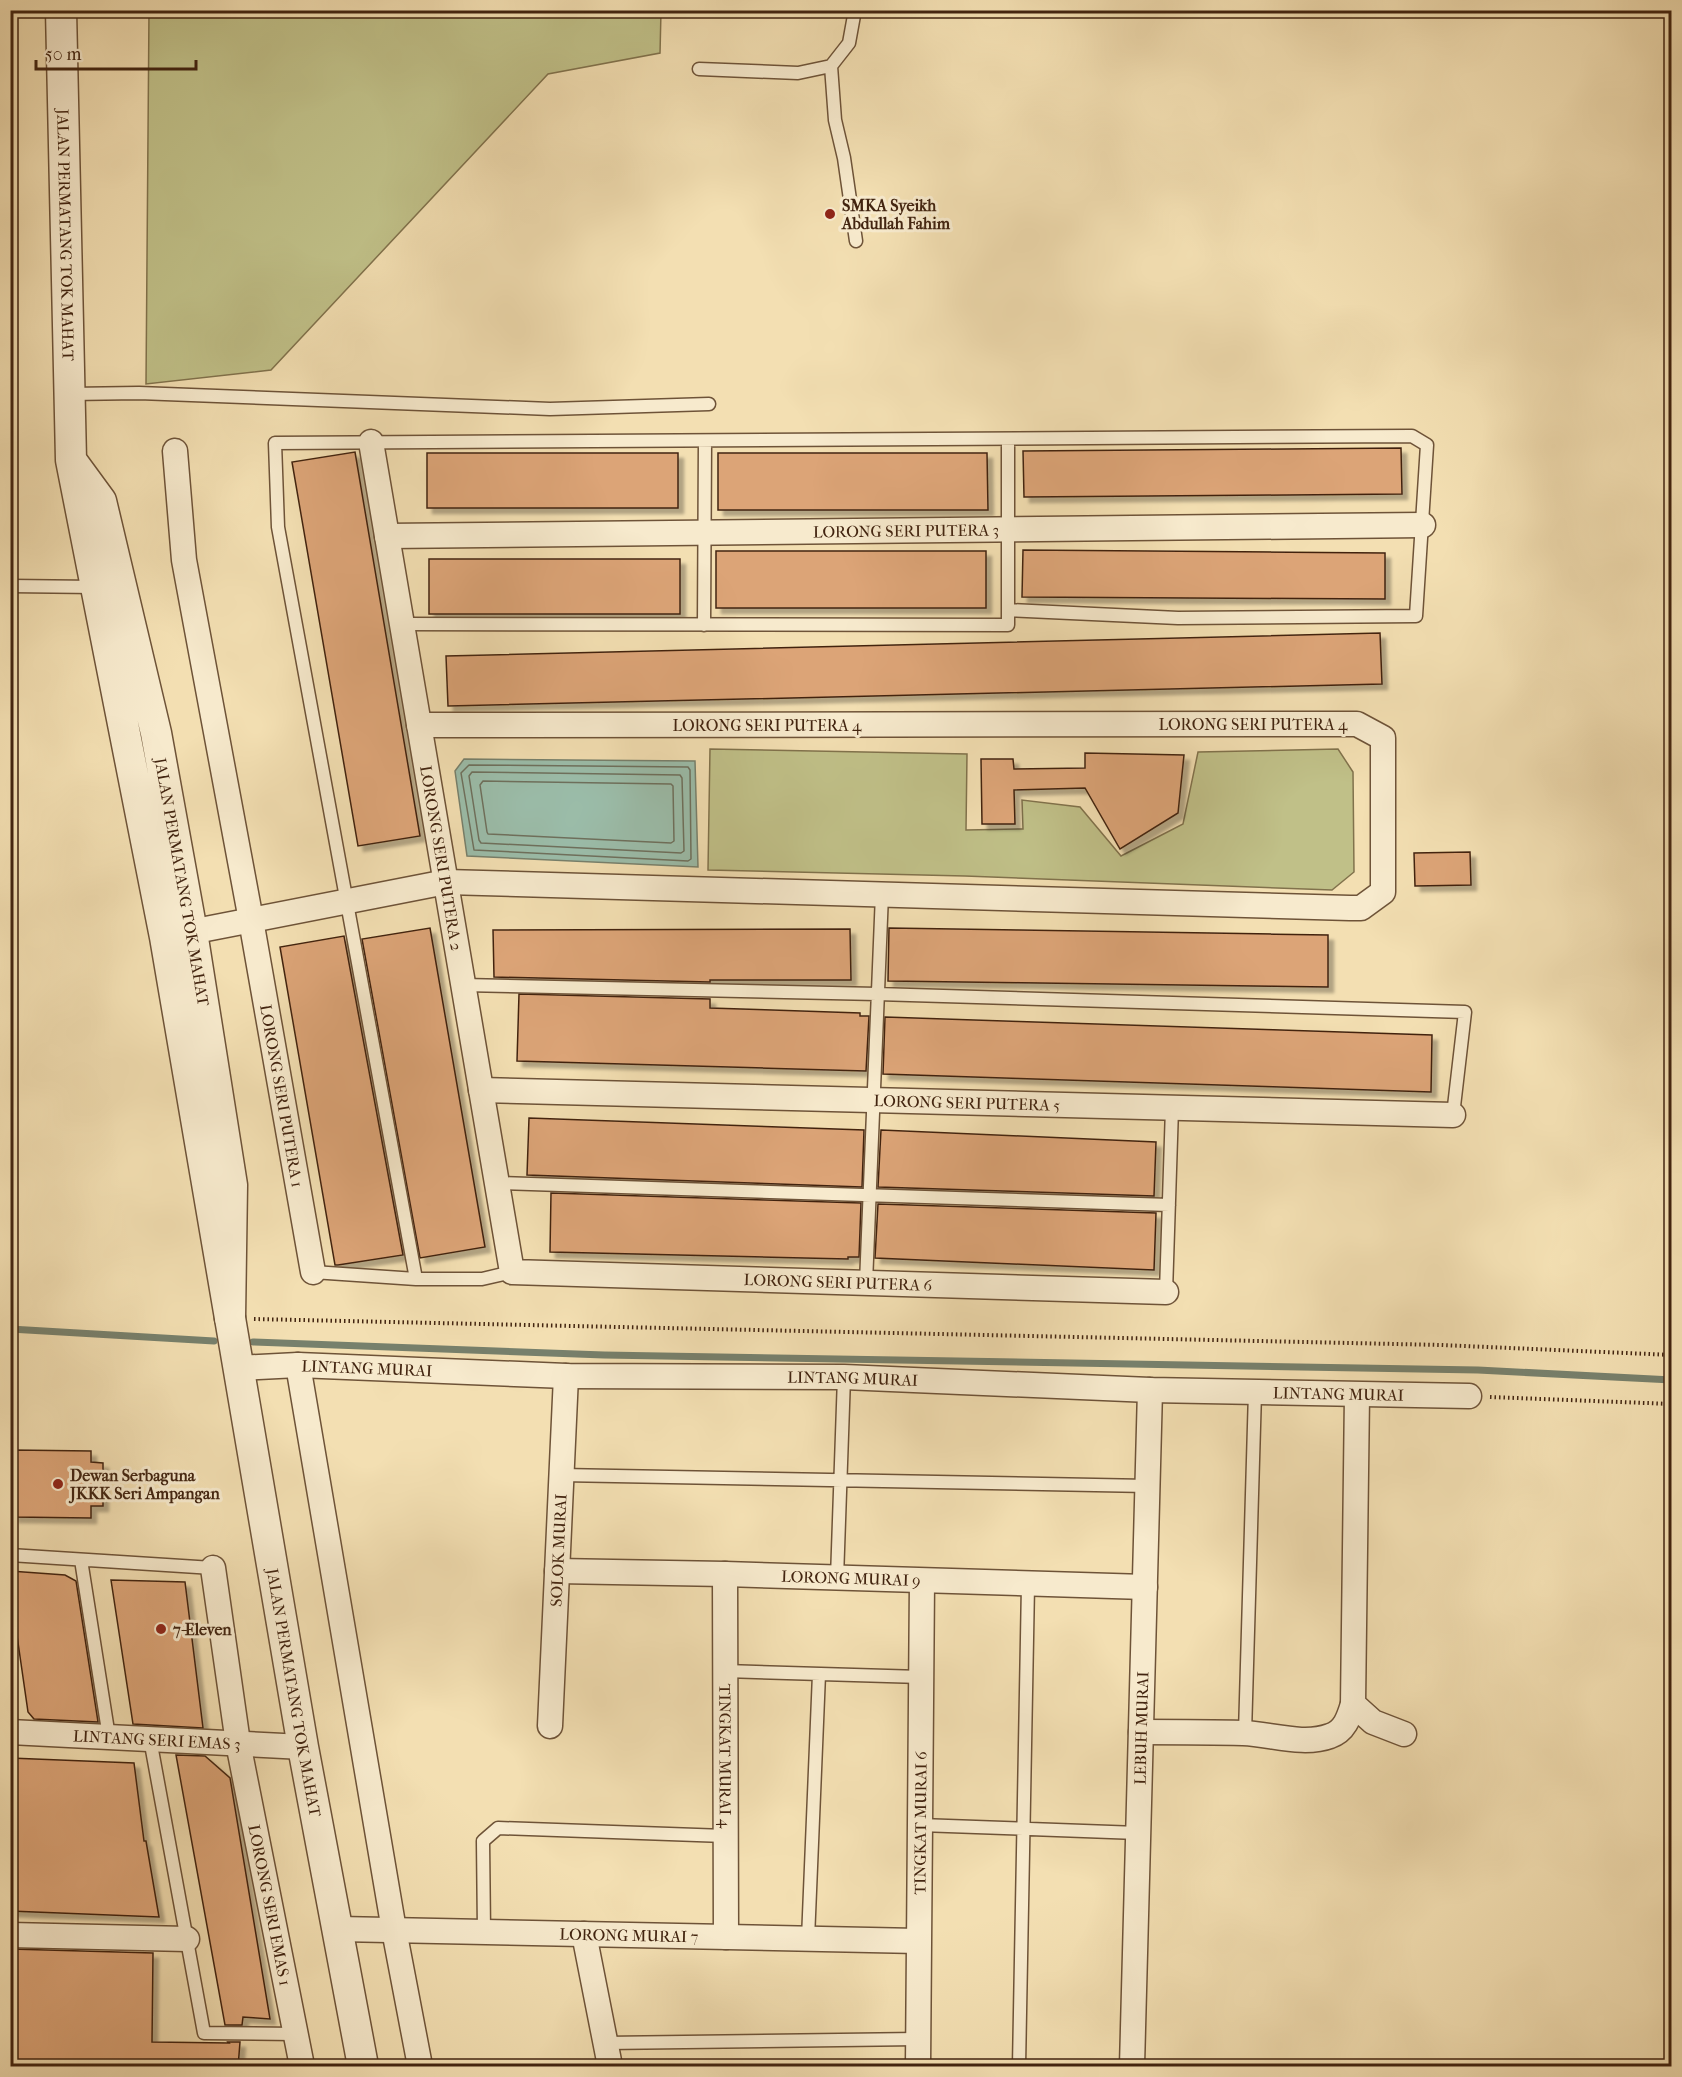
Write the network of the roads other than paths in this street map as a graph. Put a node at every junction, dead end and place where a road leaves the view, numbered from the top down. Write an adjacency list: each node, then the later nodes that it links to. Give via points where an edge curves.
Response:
1 (61, 10): 6 (street, JALAN PERMATANG TOK MAHAT)
2 (855, 10): 3 (lane, via 849,43)
3 (831, 66): 4 (lane, via 798,73); 5 (lane, via 835,120)
4 (699, 69)
5 (856, 241)
6 (70, 394): 7 (lane, via 138,393 550,409); 12 (street, JALAN PERMATANG TOK MAHAT)
7 (710, 404)
8 (1008, 439): 9 (lane); 13 (lane, via 1412,436 1427,445); 14 (lane)
9 (705, 441): 10 (lane); 15 (lane)
10 (371, 442): 16 (street, LORONG SERI PUTERA 2); 25 (lane, via 275,443 278,527)
11 (175, 451): 26 (street, LORONG SERI PUTERA 1, via 184,560)
12 (71, 460): 18 (street, JALAN PERMATANG TOK MAHAT); 27 (street, JALAN PERMATANG TOK MAHAT, via 101,501 156,733)
13 (1423, 525): 14 (street, LORONG SERI PUTERA 3); 19 (lane, via 1416,616 1178,618)
14 (1008, 529): 15 (street, LORONG SERI PUTERA 3); 19 (lane)
15 (705, 533): 16 (street, LORONG SERI PUTERA 3); 21 (lane)
16 (387, 536): 20 (street, LORONG SERI PUTERA 2)
17 (10, 586): 18 (lane)
18 (96, 587): 27 (street, JALAN PERMATANG TOK MAHAT)
19 (1008, 610): 21 (lane, via 1008,625)
20 (402, 624): 21 (lane); 22 (street, LORONG SERI PUTERA 2)
21 (704, 625)
22 (419, 725): 23 (street, LORONG SERI PUTERA 2); 24 (street, LORONG SERI PUTERA 4, via 1358,724 1383,738 1383,892 1361,908)
23 (446, 882): 24 (street, LORONG SERI PUTERA 4); 25 (street, LORONG SERI PUTERA 4); 28 (street, LORONG SERI PUTERA 2)
24 (882, 894): 29 (lane)
25 (347, 902): 26 (street, LORONG SERI PUTERA 4); 39 (lane)
26 (251, 920): 27 (street, LORONG SERI PUTERA 4); 37 (street, LORONG SERI PUTERA 1)
27 (178, 935): 43 (street, JALAN PERMATANG TOK MAHAT, via 232,1185 230,1318)
28 (463, 985): 29 (lane); 30 (street, LORONG SERI PUTERA 2)
29 (877, 994): 31 (lane); 33 (lane, via 1465,1012)
30 (481, 1090): 31 (street, LORONG SERI PUTERA 5); 34 (street, LORONG SERI PUTERA 2)
31 (873, 1100): 32 (street, LORONG SERI PUTERA 5); 35 (lane)
32 (1172, 1108): 33 (street, LORONG SERI PUTERA 5); 36 (lane)
33 (1453, 1114)
34 (497, 1183): 35 (lane); 38 (street, LORONG SERI PUTERA 2)
35 (870, 1195): 36 (lane); 40 (lane)
36 (1169, 1205): 41 (lane)
37 (313, 1272): 39 (lane)
38 (512, 1272): 39 (lane, via 482,1279); 40 (street, LORONG SERI PUTERA 6)
39 (416, 1279)
40 (866, 1283): 41 (street, LORONG SERI PUTERA 6)
41 (1166, 1292)
42 (298, 1365): 43 (street, LINTANG MURAI); 44 (street, LINTANG MURAI); 80 (street)
43 (238, 1368): 74 (street, JALAN PERMATANG TOK MAHAT)
44 (566, 1376): 45 (street, LINTANG MURAI); 50 (street, SOLOK MURAI)
45 (844, 1377): 46 (street, LINTANG MURAI); 51 (lane)
46 (1150, 1390): 47 (street, LINTANG MURAI); 52 (street, LEBUH MURAI)
47 (1254, 1392): 48 (street, LINTANG MURAI); 69 (lane)
48 (1357, 1395): 49 (street, LINTANG MURAI); 65 (street)
49 (1469, 1396)
50 (561, 1475): 51 (lane); 56 (street, SOLOK MURAI)
51 (840, 1480): 52 (lane); 58 (lane)
52 (1148, 1486): 61 (street, LEBUH MURAI)
53 (10, 1555): 54 (lane)
54 (81, 1560): 55 (lane); 71 (lane)
55 (213, 1568): 73 (street, LORONG SERI EMAS 1)
56 (557, 1571): 57 (street, LORONG MURAI 9); 66 (street, SOLOK MURAI)
57 (725, 1574): 58 (street, LORONG MURAI 9); 62 (street, TINGKAT MURAI 4)
58 (837, 1578): 59 (street, LORONG MURAI 9)
59 (921, 1581): 60 (street, LORONG MURAI 9); 64 (street, TINGKAT MURAI 6)
60 (1028, 1585): 61 (street, LORONG MURAI 9); 76 (lane)
61 (1145, 1587): 68 (street, LEBUH MURAI)
62 (725, 1671): 63 (lane); 78 (street, TINGKAT MURAI 4)
63 (819, 1674): 64 (lane); 86 (lane)
64 (921, 1677): 75 (street, TINGKAT MURAI 6)
65 (1353, 1704): 69 (street, via 1347,1721 1331,1736 1312,1740); 70 (street, via 1373,1722)
66 (550, 1726)
67 (10, 1732): 71 (street, LINTANG SERI EMAS 3)
68 (1141, 1732): 69 (street); 77 (street, LEBUH MURAI)
69 (1245, 1733)
70 (1404, 1734)
71 (109, 1737): 72 (street, LINTANG SERI EMAS 3)
72 (150, 1739): 73 (street, LINTANG SERI EMAS 3); 85 (lane)
73 (238, 1743): 74 (street, LINTANG SERI EMAS 3); 88 (street, LORONG SERI EMAS 1)
74 (303, 1747): 79 (street, JALAN PERMATANG TOK MAHAT)
75 (920, 1826): 76 (lane); 87 (street, TINGKAT MURAI 6)
76 (1024, 1829): 77 (lane); 96 (lane)
77 (1138, 1833): 97 (street, LEBUH MURAI)
78 (725, 1836): 81 (lane, via 498,1828 483,1841); 84 (street, TINGKAT MURAI 4)
79 (339, 1929): 80 (street, LORONG MURAI 7); 92 (street, JALAN PERMATANG TOK MAHAT)
80 (394, 1930): 81 (street, LORONG MURAI 7); 93 (street)
81 (484, 1932): 82 (street, LORONG MURAI 7)
82 (584, 1934): 84 (street, LORONG MURAI 7); 90 (street)
83 (10, 1935): 85 (street)
84 (726, 1937): 86 (street, LORONG MURAI 7)
85 (187, 1939): 88 (lane, via 204,2033)
86 (808, 1939): 87 (street, LORONG MURAI 7)
87 (918, 1941): 89 (street, TINGKAT MURAI 6)
88 (296, 2034): 91 (street, LORONG SERI EMAS 1)
89 (918, 2039): 90 (lane); 95 (street, TINGKAT MURAI 6)
90 (605, 2043): 94 (street)
91 (302, 2067)
92 (363, 2067)
93 (420, 2067)
94 (610, 2067)
95 (918, 2067)
96 (1019, 2067)
97 (1132, 2067)

